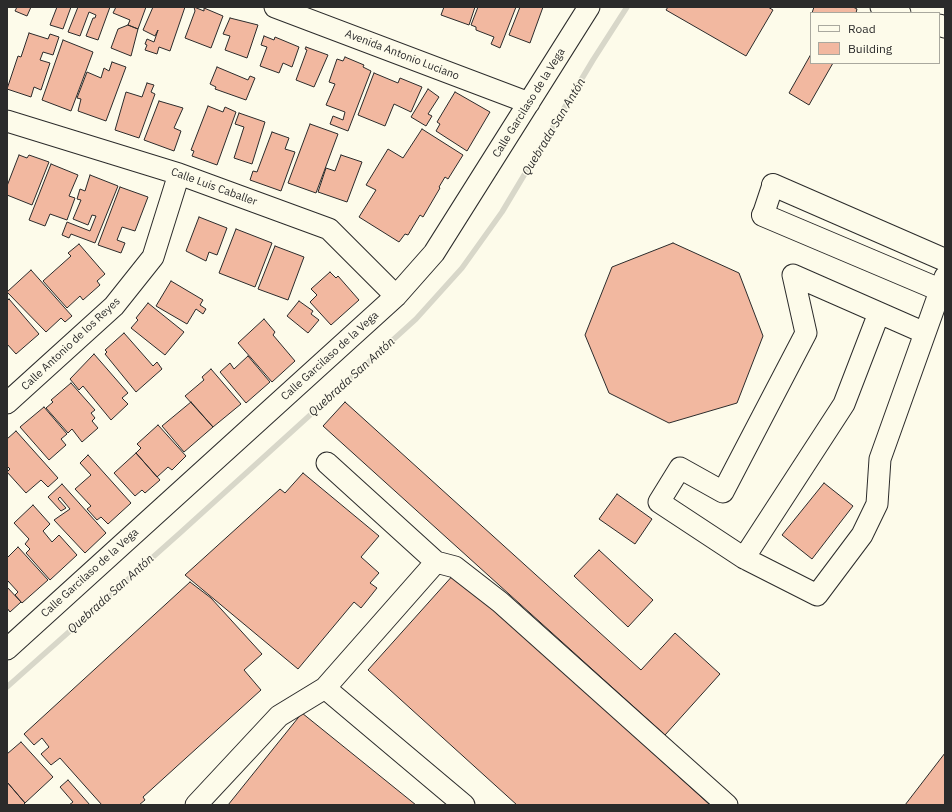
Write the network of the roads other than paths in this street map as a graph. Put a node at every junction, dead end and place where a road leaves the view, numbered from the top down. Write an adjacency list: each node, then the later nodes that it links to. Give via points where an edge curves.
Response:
1 (275, 7): 5 (street, Avenida Antonio Luciano)
2 (589, 7): 5 (street, Calle Garcilaso de la Vega)
3 (881, 7): 4 (street)
4 (897, 12)
5 (529, 103): 12 (street, Calle Garcilaso de la Vega, via 434,253)
6 (7, 121): 7 (street, Calle Luis Caballer)
7 (179, 174): 12 (street, Calle Luis Caballer, via 329,229); 15 (street, Calle Antonio de los Reyes, via 153,257 114,306)
8 (773, 185): 9 (street); 10 (main road)
9 (763, 215): 11 (main road)
10 (945, 260)
11 (943, 286): 14 (street)
12 (396, 296): 19 (street, Calle Garcilaso de la Vega)
13 (879, 313): 14 (street); 17 (street, via 844,404); 17 (street, via 793,275 806,333 723,492 680,468 659,502)
14 (925, 333): 17 (street, via 880,459 877,504 862,535 818,595)
15 (7, 403)
16 (327, 464): 18 (street)
17 (744, 558)
18 (436, 562): 20 (street); 23 (street, via 455,567 500,602)
19 (7, 649)
20 (325, 688): 21 (street, via 279,716); 22 (street)
21 (196, 805)
22 (464, 805)
23 (727, 805)

